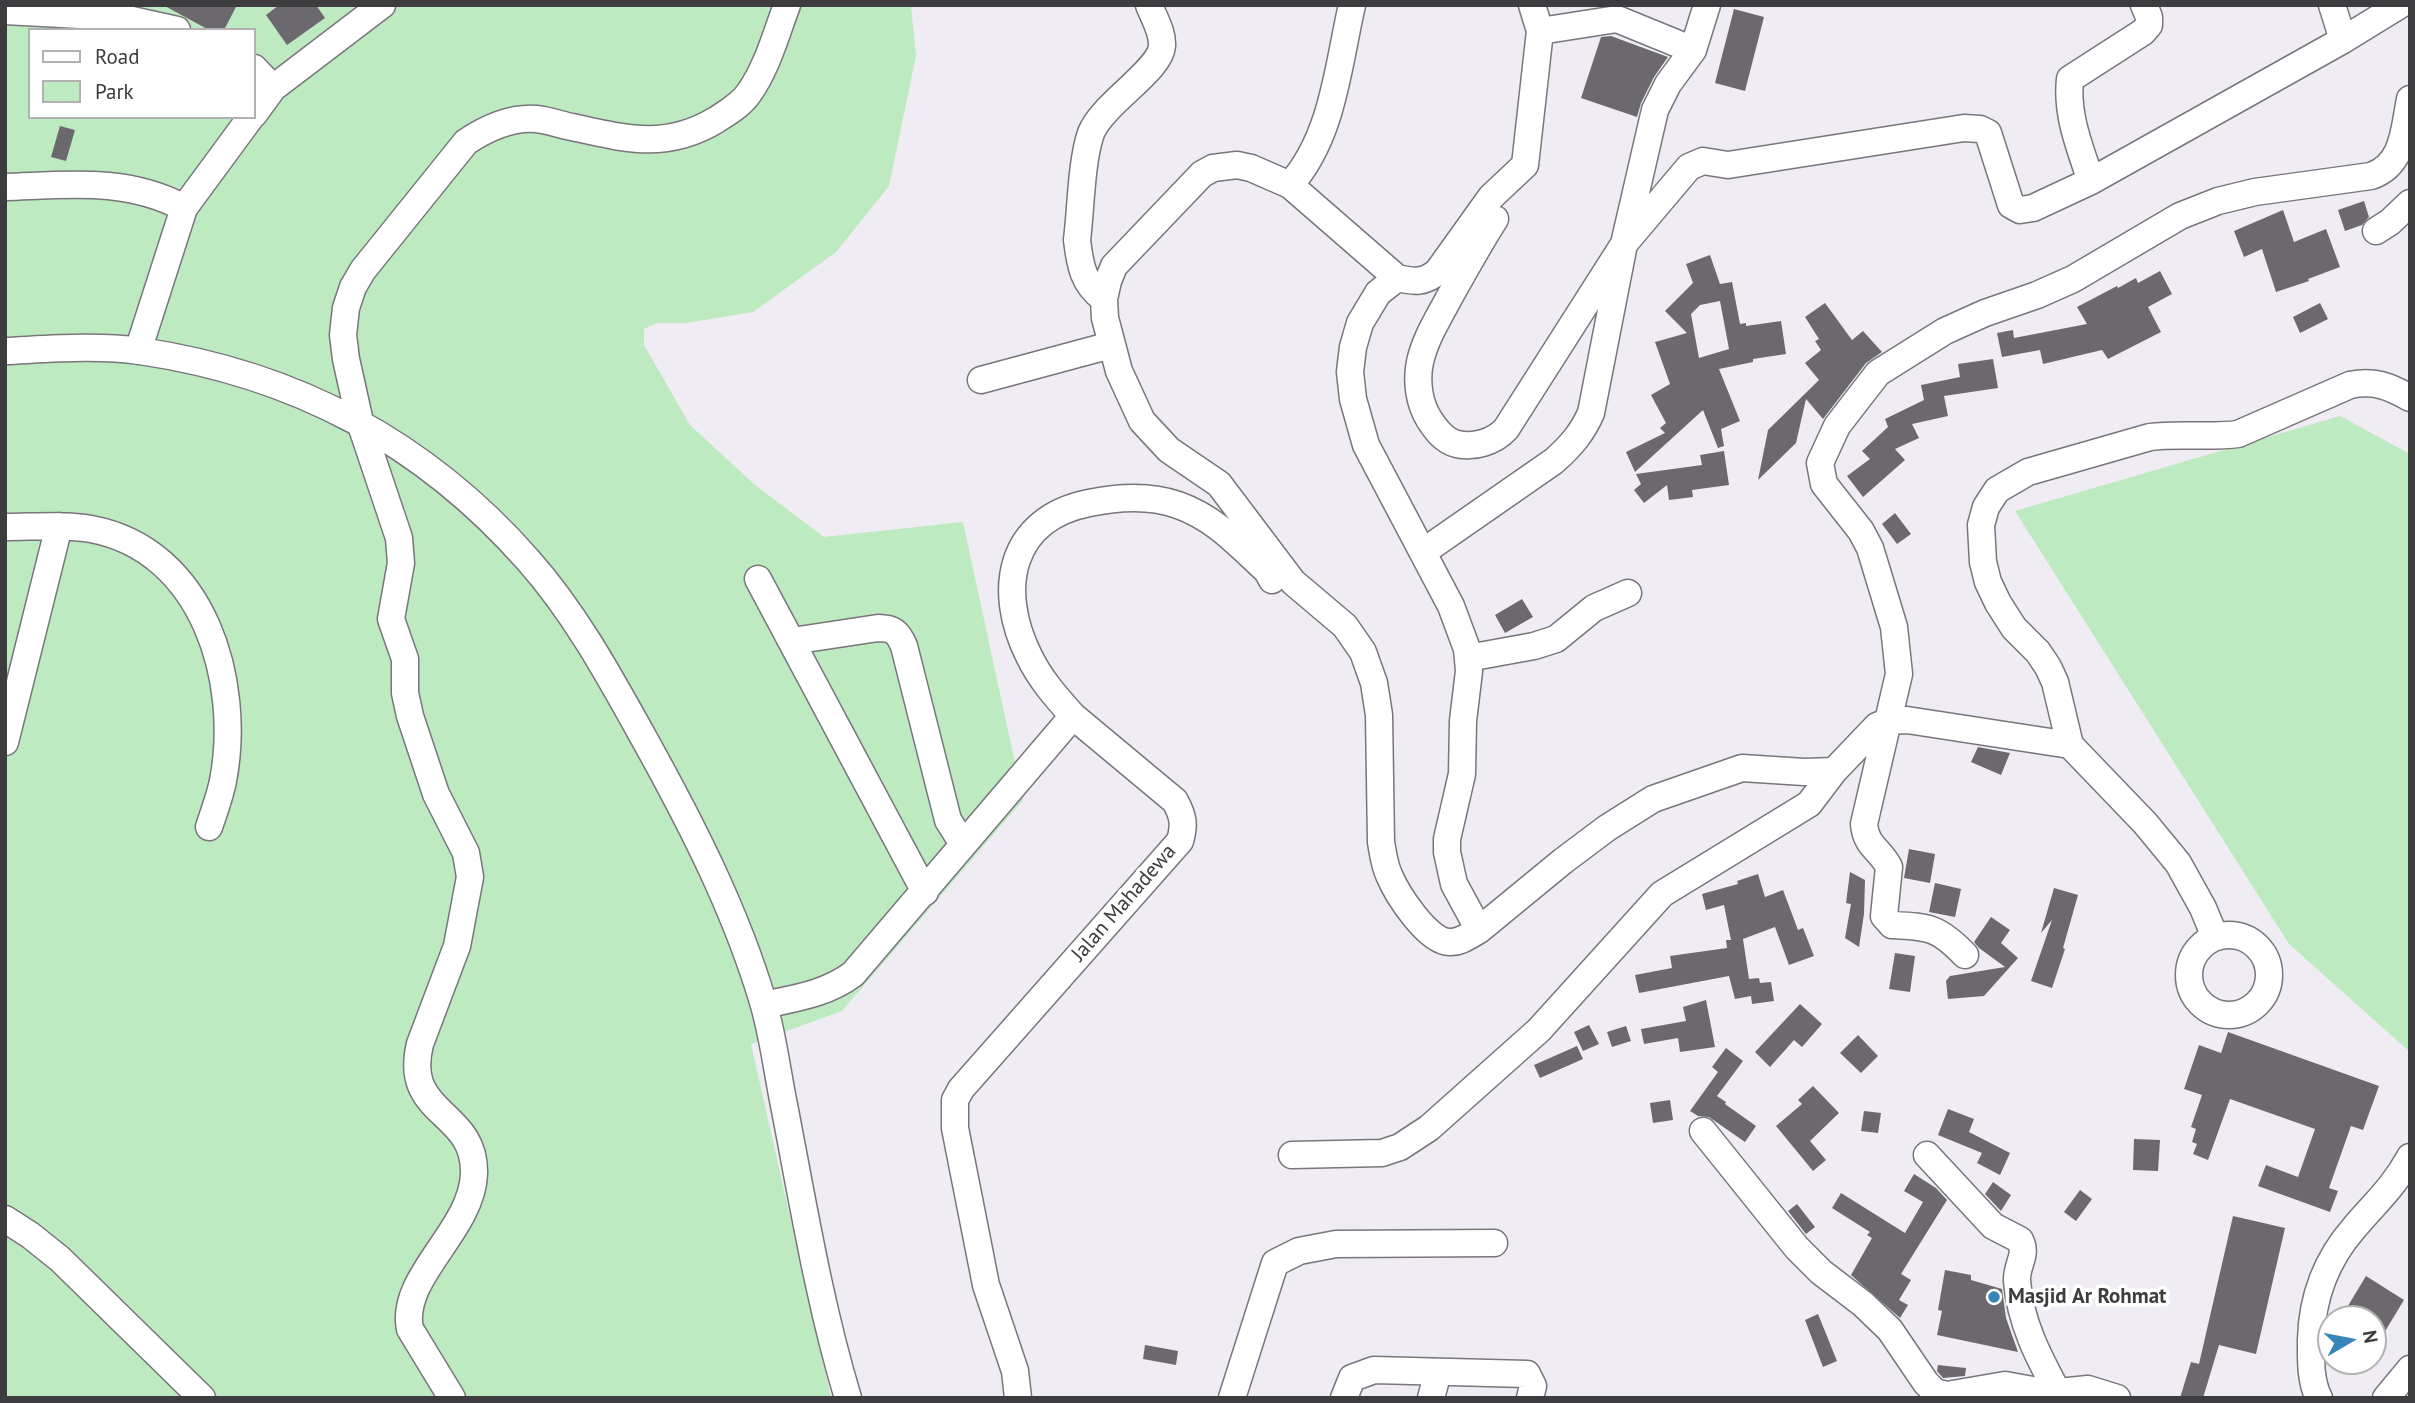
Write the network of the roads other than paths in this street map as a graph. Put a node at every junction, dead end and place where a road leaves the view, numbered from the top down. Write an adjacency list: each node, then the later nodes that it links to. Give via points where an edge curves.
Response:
1 (382, 5): 16 (street)
2 (787, 5): 35 (street, via 748,94 733,110 696,132 666,139 624,139 536,119 496,125 466,142 353,286 343,335)
3 (1149, 5): 29 (street, via 1161,39 1159,57 1105,110 1087,149 1077,240 1085,279)
4 (1352, 5): 22 (street, via 1319,140)
5 (1532, 5): 12 (street)
6 (1707, 5): 14 (street)
7 (2144, 5): 21 (street, via 2149,25 2143,32 2070,79 2074,133)
8 (2332, 5): 13 (street)
9 (2400, 5): 13 (street)
10 (5, 11): 11 (street, via 118,18)
11 (167, 28)
12 (1540, 31): 14 (street, via 1617,19); 20 (street)
13 (2343, 40): 21 (street)
14 (1693, 50): 27 (street, via 1655,110)
15 (256, 70): 16 (street)
16 (273, 88): 18 (street)
17 (2410, 99): 45 (street, via 2398,151 2384,172 2255,192 2180,216 2073,279 1945,331 1878,373 1837,426 1820,463 1824,484 1870,548 1894,627 1899,674)
18 (256, 110)
19 (249, 119): 25 (street)
20 (1525, 165): 27 (street, via 1422,355 1420,399 1435,429 1446,439 1457,444 1498,438); 28 (street, via 1491,197 1438,271 1413,282)
21 (2091, 181): 27 (street, via 2020,210 2011,205 1988,133 1980,129 1728,165 1703,161 1689,167)
22 (1290, 185): 28 (street); 29 (street, via 1237,165 1202,174 1115,266)
23 (5, 187): 25 (street, via 119,186 148,191)
24 (2410, 203): 26 (street)
25 (184, 208): 32 (street)
26 (2376, 230)
27 (1624, 244): 38 (street, via 1596,391 1583,432 1554,461)
28 (1397, 278): 38 (street, via 1378,293 1360,323 1350,372 1366,444)
29 (1104, 299): 30 (street)
30 (1111, 345): 33 (street); 42 (street, via 1130,400 1154,436 1219,484 1293,582 1345,626)
31 (5, 351): 32 (street)
32 (138, 351): 35 (street, via 195,362 296,392)
33 (981, 380)
34 (2410, 398): 47 (street, via 2379,383 2350,385 2238,434 2150,437 2028,472 1997,490 1981,526 1988,582 2014,628 2048,667)
35 (360, 422): 55 (street, via 448,482 484,514 530,562 582,631 693,830 723,892); 66 (street, via 399,538 401,563 391,619 404,659 407,704 436,794 469,863 469,892 457,946 421,1044 417,1073 424,1094 470,1146 472,1190 462,1216 412,1294 407,1317)
36 (59, 526): 37 (street); 46 (street); 49 (street, via 92,529 146,551 191,593 208,625 220,661 227,737 223,780)
37 (5, 527)
38 (1423, 552): 43 (street, via 1460,628)
39 (758, 579): 41 (street)
40 (1628, 593): 43 (street, via 1594,608 1556,639)
41 (792, 641): 50 (street, via 878,628 891,628 900,635 948,820); 51 (street)
42 (1363, 652): 44 (street, via 1325,630 1279,590 1267,571 1228,534 1197,513 1145,498 1072,506 1041,521 1029,534 1015,567 1012,590 1017,624 1029,656); 52 (street, via 1379,715 1381,842 1389,877 1423,926 1442,940 1457,941)
43 (1468, 658): 52 (street, via 1462,774 1447,852 1454,884)
44 (1073, 716): 50 (street); 68 (street, Jalan Mahadewa, via 1175,801 1184,827 1180,841 955,1100 955,1128 986,1284 1016,1371)
45 (1889, 720): 47 (street); 48 (street); 54 (street, via 1864,824 1868,843 1889,867 1884,916 1892,925 1938,932)
46 (5, 742)
47 (2070, 745): 53 (street, via 2178,863)
48 (1834, 771): 52 (street, via 1742,768 1653,799 1574,852); 57 (street, via 1809,804 1662,894 1539,1030 1429,1128 1382,1153)
49 (209, 827)
50 (963, 844): 51 (street)
51 (925, 892): 55 (street, via 839,985)
52 (1479, 929)
53 (2215, 937)
54 (1965, 954)
55 (764, 1005): 67 (street, via 823,1305)
56 (1703, 1131): 64 (street, via 1797,1248 1883,1323 1936,1392 1947,1395 2005,1385)
57 (1292, 1156)
58 (1927, 1156): 64 (street, via 1993,1226 2020,1240 2024,1253 2017,1281 2025,1322)
59 (2410, 1157): 74 (street, via 2380,1202 2341,1244 2317,1293 2311,1371)
60 (5, 1219): 65 (street, via 60,1259)
61 (1494, 1243): 69 (street, via 1336,1244 1299,1251 1275,1263)
62 (2410, 1369): 75 (street)
63 (1438, 1372): 70 (street, via 1374,1370 1352,1378); 71 (street); 72 (street, via 1527,1374 1533,1386)
64 (2057, 1393): 73 (street, via 2088,1389)
65 (202, 1398)
66 (452, 1398)
67 (848, 1398)
68 (1018, 1398)
69 (1232, 1398)
70 (1344, 1398)
71 (1431, 1398)
72 (1530, 1398)
73 (2117, 1398)
74 (2319, 1398)
75 (2386, 1398)

